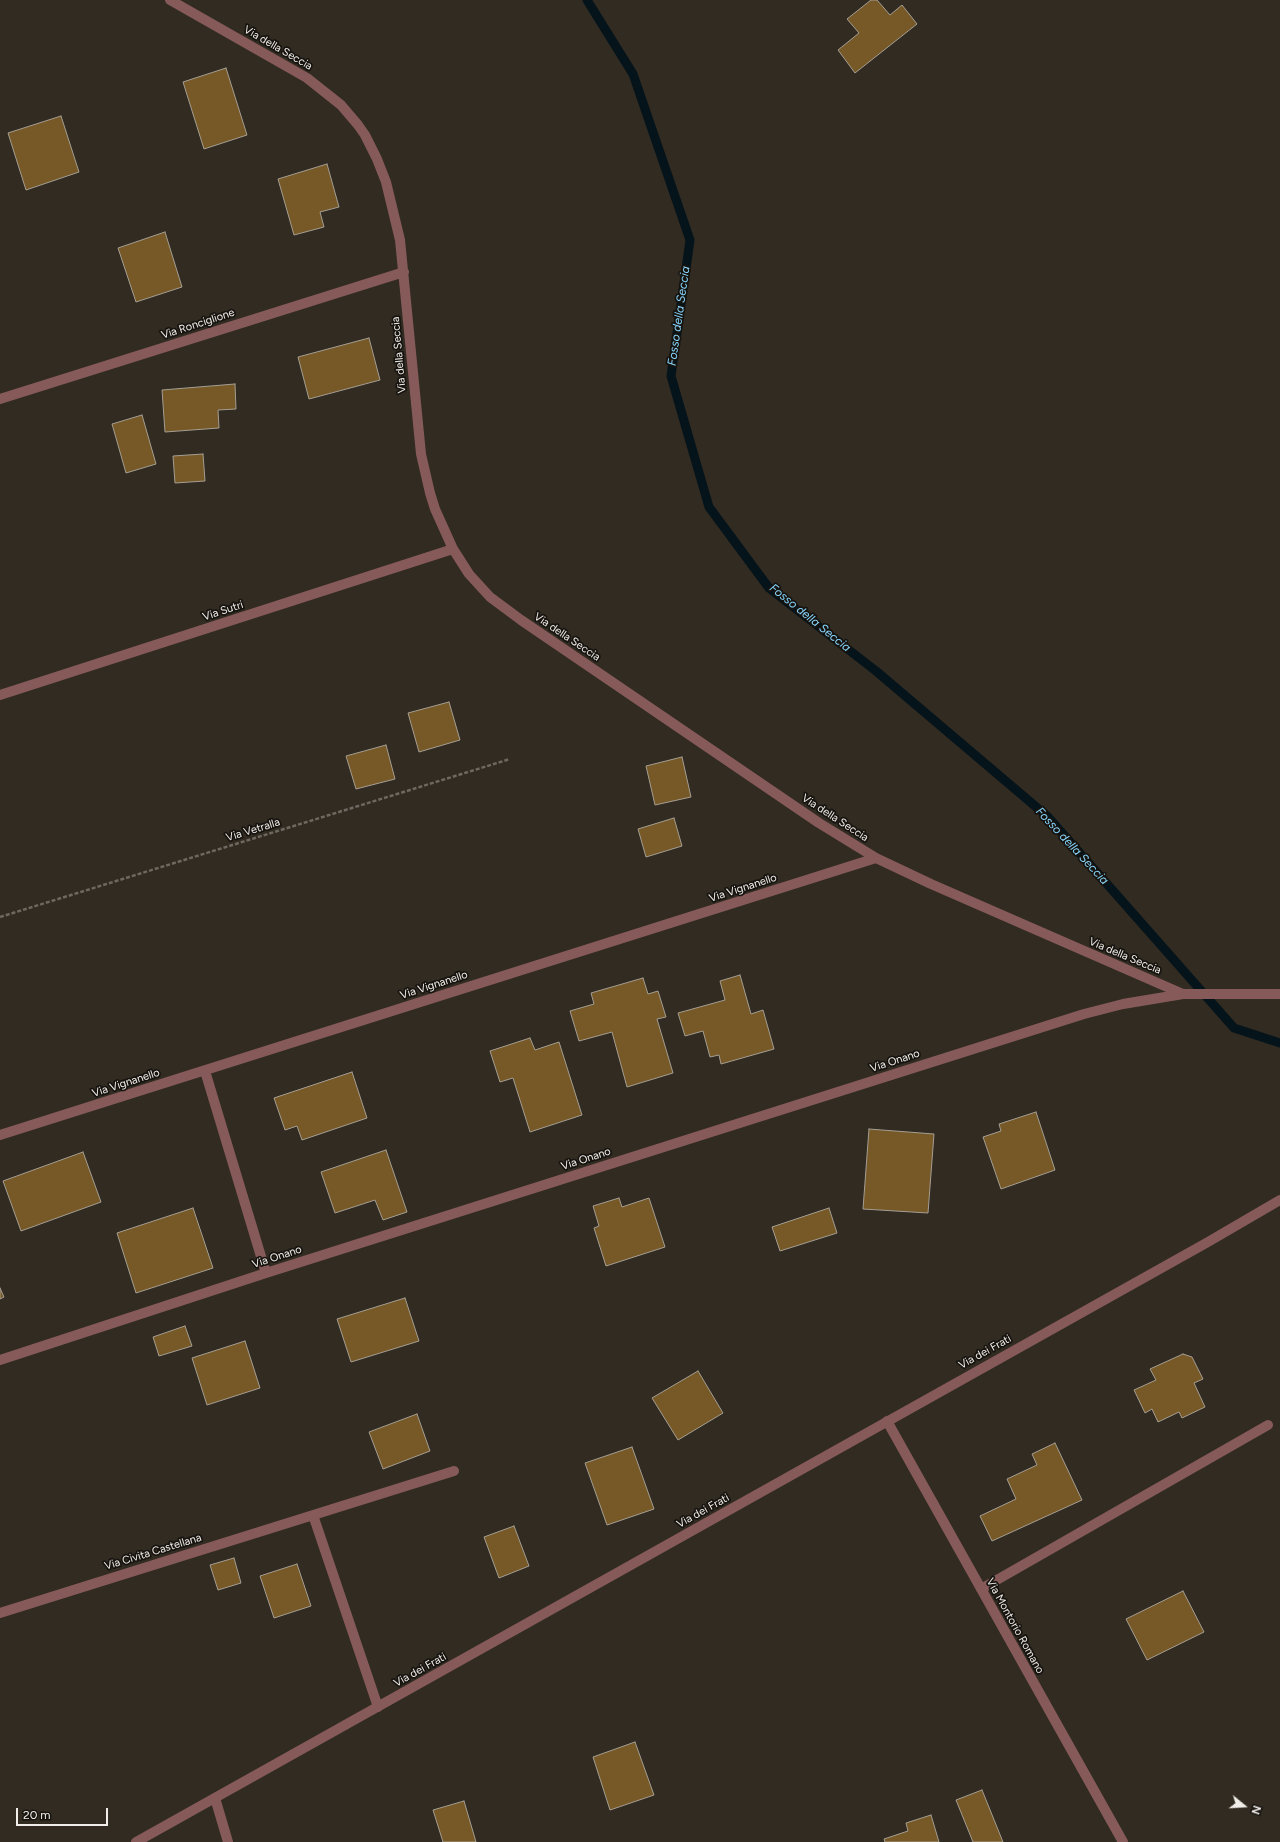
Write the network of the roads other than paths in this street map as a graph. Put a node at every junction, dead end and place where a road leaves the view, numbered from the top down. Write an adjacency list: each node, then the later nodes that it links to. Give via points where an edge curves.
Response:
1 (170, 0): 2 (street, Via della Seccia, via 307,78 341,105 358,125 377,159 398,228)
2 (404, 272): 3 (street, Via Ronciglione); 4 (street, Via della Seccia, via 421,454 435,509)
3 (0, 399)
4 (452, 549): 5 (street, Via Sutri); 6 (street, Via della Seccia, via 479,586 505,609 819,823)
5 (0, 695)
6 (876, 858): 7 (street, Via della Seccia); 9 (street, Via Vignanello)
7 (1183, 994): 8 (street, Via della Seccia); 12 (street, Via Onano, via 1130,1002 1084,1014)
8 (1280, 994)
9 (205, 1071): 10 (street, Via Vignanello); 12 (street)
10 (0, 1135)
11 (1280, 1200): 14 (street, Via dei Frati)
12 (266, 1273): 13 (street, Via Onano)
13 (0, 1360)
14 (887, 1421): 18 (street, Via Montorio Romano); 20 (street, Via dei Frati)
15 (1268, 1425): 18 (street)
16 (454, 1471): 17 (street, Via Civita Castellana)
17 (313, 1515): 19 (street, Via Civita Castellana); 20 (street)
18 (981, 1589): 24 (street, Via Montorio Romano)
19 (0, 1613)
20 (378, 1707): 21 (street, Via dei Frati)
21 (215, 1798): 22 (street, Via dei Frati); 23 (street)
22 (136, 1842)
23 (228, 1842)
24 (1123, 1842)

